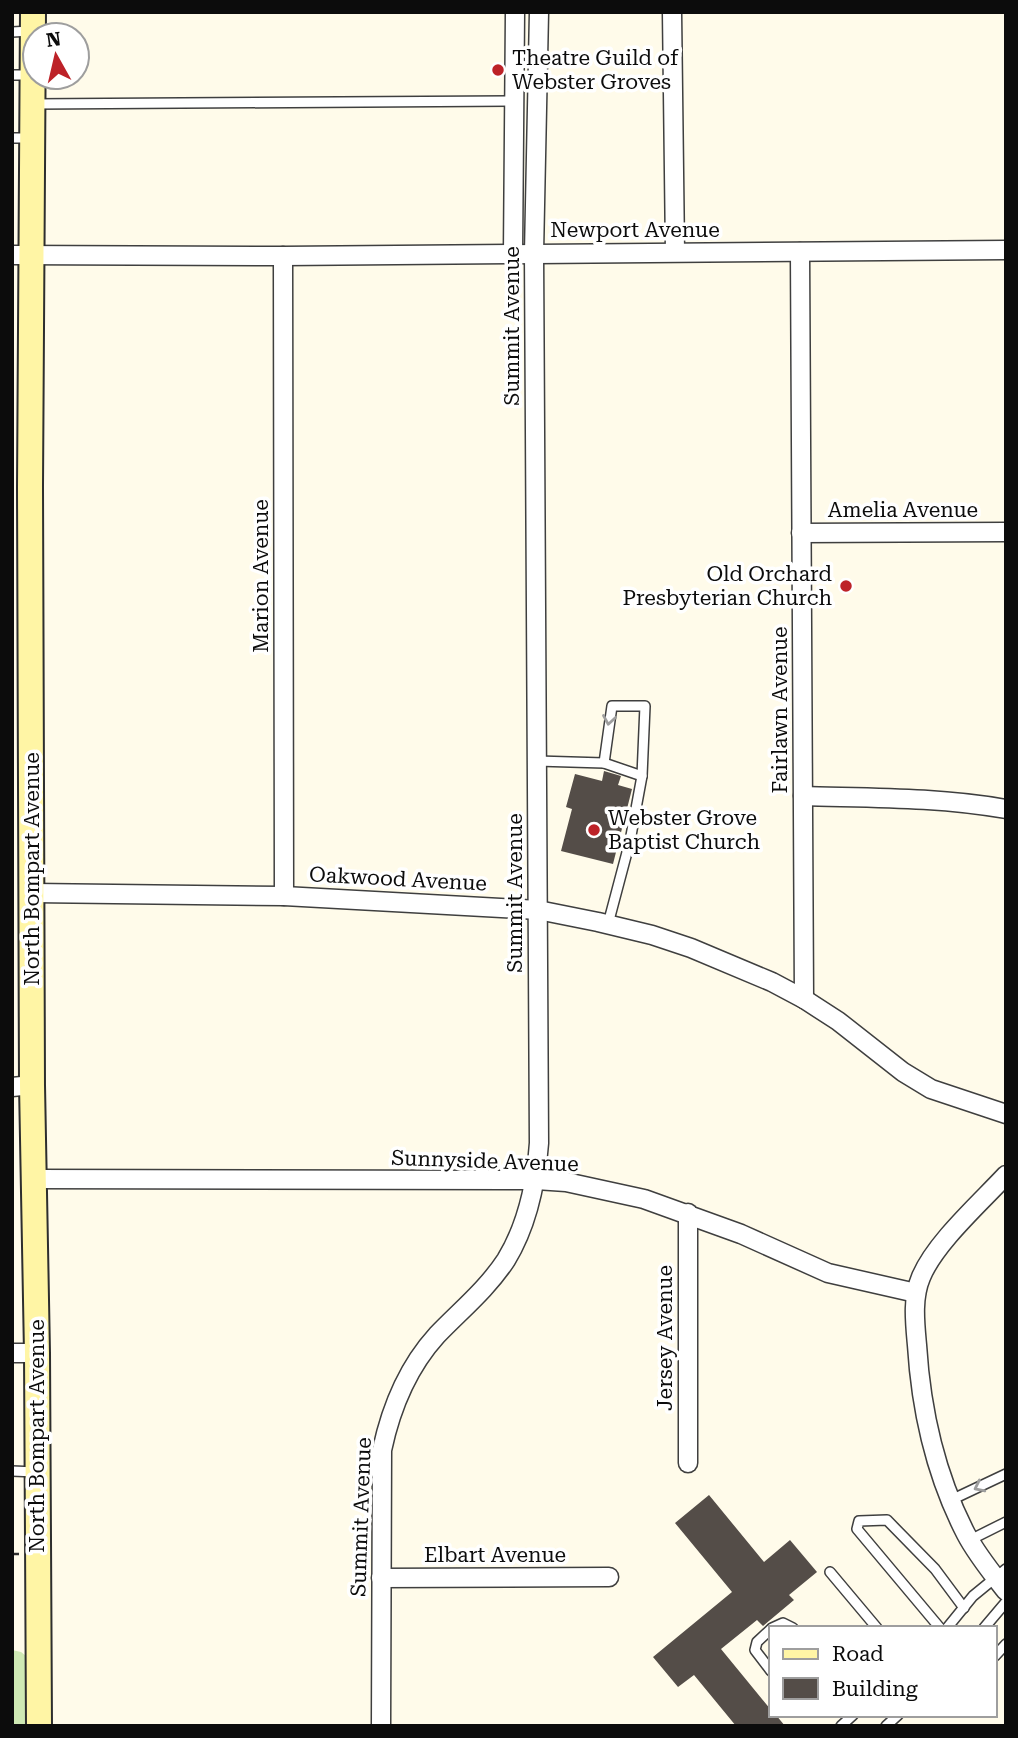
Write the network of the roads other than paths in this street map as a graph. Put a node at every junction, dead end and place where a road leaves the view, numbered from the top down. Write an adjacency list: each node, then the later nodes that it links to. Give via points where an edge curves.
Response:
1 (515, 12): 5 (street)
2 (539, 12): 12 (street, Summit Avenue)
3 (672, 12): 9 (street)
4 (28, 91): 6 (street, North Bompart Avenue)
5 (514, 102): 6 (lane); 11 (street)
6 (32, 104): 7 (street, North Bompart Avenue)
7 (22, 138): 13 (street, North Bompart Avenue)
8 (1006, 250): 10 (street, Newport Avenue)
9 (675, 252): 10 (street, Newport Avenue); 12 (street, Newport Avenue)
10 (800, 252): 17 (street, Fairlawn Avenue)
11 (513, 253): 12 (street, Newport Avenue); 14 (street, Newport Avenue)
12 (534, 253): 18 (street, Summit Avenue)
13 (22, 255): 14 (street, Newport Avenue); 15 (street, North Bompart Avenue)
14 (283, 256): 24 (street, Marion Avenue)
15 (21, 487): 23 (street, North Bompart Avenue)
16 (1006, 532): 17 (street, Amelia Avenue)
17 (801, 533): 21 (street, Fairlawn Avenue)
18 (537, 761): 19 (lane); 25 (street, Summit Avenue)
19 (604, 763): 20 (lane); 20 (lane, one-way to 19, via 645,706 612,706)
20 (642, 776): 26 (lane)
21 (803, 796): 22 (street, via 918,799); 27 (street, Fairlawn Avenue)
22 (1006, 809)
23 (33, 893): 24 (street, Oakwood Avenue); 28 (street, North Bompart Avenue)
24 (284, 896): 25 (street, Oakwood Avenue)
25 (538, 910): 26 (street, Oakwood Avenue); 32 (street, Summit Avenue)
26 (608, 924): 27 (street, Oakwood Avenue, via 702,952)
27 (804, 999): 29 (street, Oakwood Avenue, via 931,1089)
28 (22, 1086): 31 (street, North Bompart Avenue)
29 (1006, 1114)
30 (1006, 1175): 34 (street, via 927,1264)
31 (35, 1179): 32 (street, Sunnyside Avenue); 36 (street, North Bompart Avenue)
32 (536, 1180): 33 (street, Sunnyside Avenue, via 604,1189); 46 (street, Summit Avenue, via 522,1230 505,1260 435,1338 406,1378 396,1402 382,1450)
33 (688, 1213): 34 (street, Sunnyside Avenue, via 828,1273); 37 (street, Jersey Avenue)
34 (916, 1293): 41 (street, via 921,1393 933,1449)
35 (12, 1353): 36 (street)
36 (37, 1353): 39 (street, North Bompart Avenue)
37 (688, 1463)
38 (12, 1471): 39 (lane)
39 (38, 1472): 56 (street, North Bompart Avenue)
40 (1006, 1474): 41 (lane, one-way to 41)
41 (951, 1500): 43 (street)
42 (1006, 1522): 43 (lane)
43 (970, 1540): 47 (street)
44 (830, 1572): 50 (lane)
45 (610, 1577): 46 (street, Elbart Avenue)
46 (381, 1578): 57 (street, Summit Avenue)
47 (1002, 1579): 49 (lane)
48 (1006, 1602): 53 (lane)
49 (964, 1608): 51 (lane, via 935,1569 887,1520 859,1521 857,1529); 52 (lane)
50 (875, 1626)
51 (938, 1626)
52 (949, 1626)
53 (986, 1626)
54 (769, 1631): 55 (lane, via 755,1650)
55 (769, 1668)
56 (39, 1726)
57 (381, 1726)

